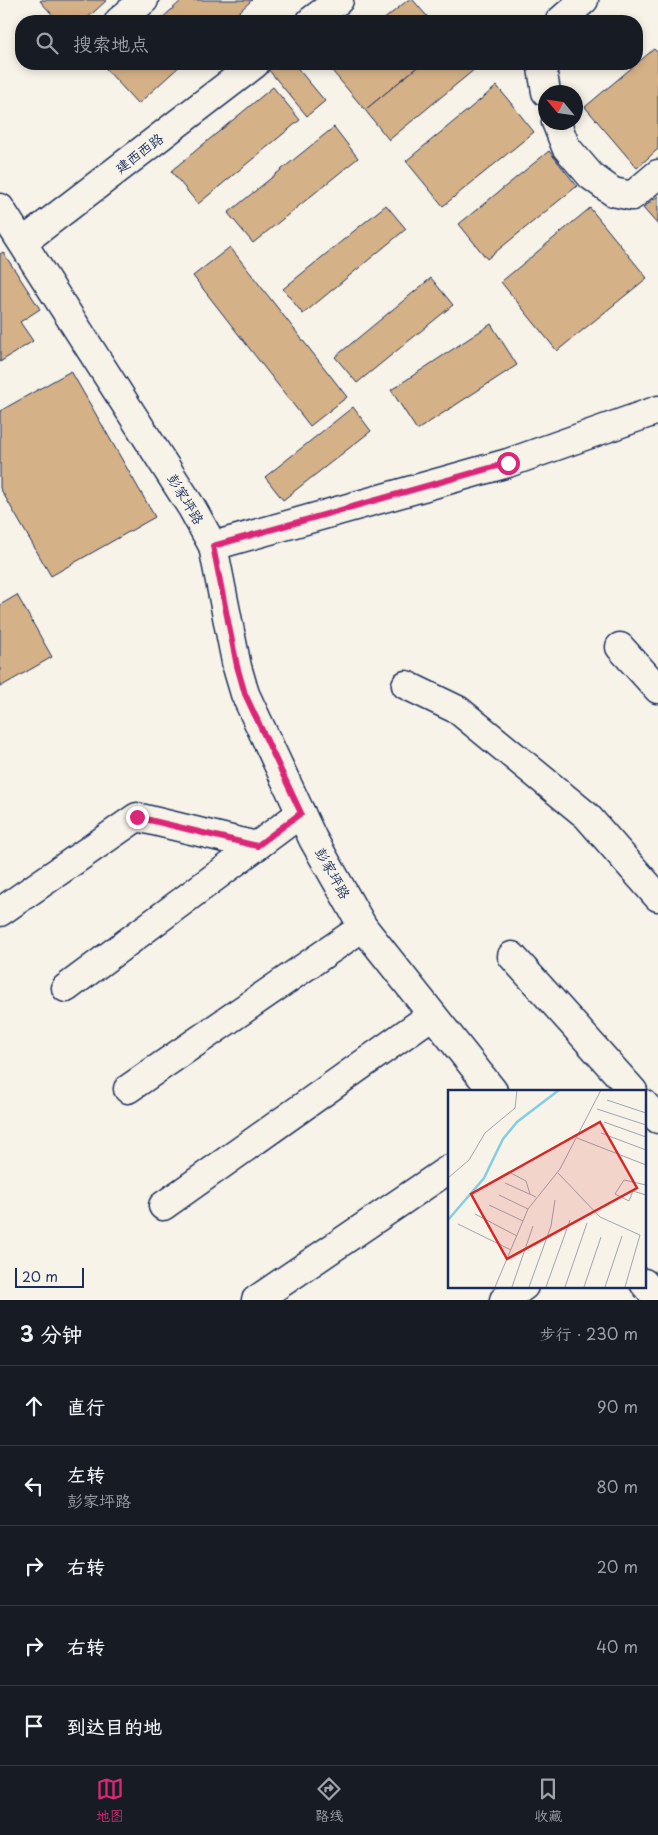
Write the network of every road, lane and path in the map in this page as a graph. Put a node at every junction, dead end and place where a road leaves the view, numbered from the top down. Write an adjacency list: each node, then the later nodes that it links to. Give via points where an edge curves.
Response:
1 (144, 0): 4 (street)
2 (339, 0): 5 (street)
3 (584, 0): 6 (street)
4 (126, 15)
5 (319, 15)
6 (567, 15)
7 (248, 70): 13 (street, 建西西路)
8 (542, 70): 9 (street)
9 (545, 85)
10 (559, 130): 11 (street, via 566,147 591,176 613,192 632,196)
11 (658, 174)
12 (0, 208): 13 (street, 彭家坪路)
13 (23, 242): 15 (street, 彭家坪路)
14 (658, 410): 15 (street, via 508,463)
15 (213, 546): 19 (street, 彭家坪路, via 245,694)
16 (620, 647): 18 (street)
17 (406, 685): 21 (street, via 458,710 587,816)
18 (658, 689)
19 (301, 813): 20 (street); 23 (street, 彭家坪路)
20 (257, 846): 22 (street, via 137,817); 25 (street)
21 (658, 897)
22 (0, 912)
23 (363, 927): 26 (street, 彭家坪路); 27 (street)
24 (512, 956): 29 (street)
25 (66, 988)
26 (432, 1015): 28 (street, 彭家坪路); 33 (street)
27 (128, 1089)
28 (492, 1090)
29 (632, 1090)
30 (646, 1106): 31 (street)
31 (658, 1120)
32 (448, 1170): 36 (street)
33 (163, 1206)
34 (646, 1285): 38 (street)
35 (521, 1288): 37 (street)
36 (256, 1300)
37 (504, 1300)
38 (658, 1300)

